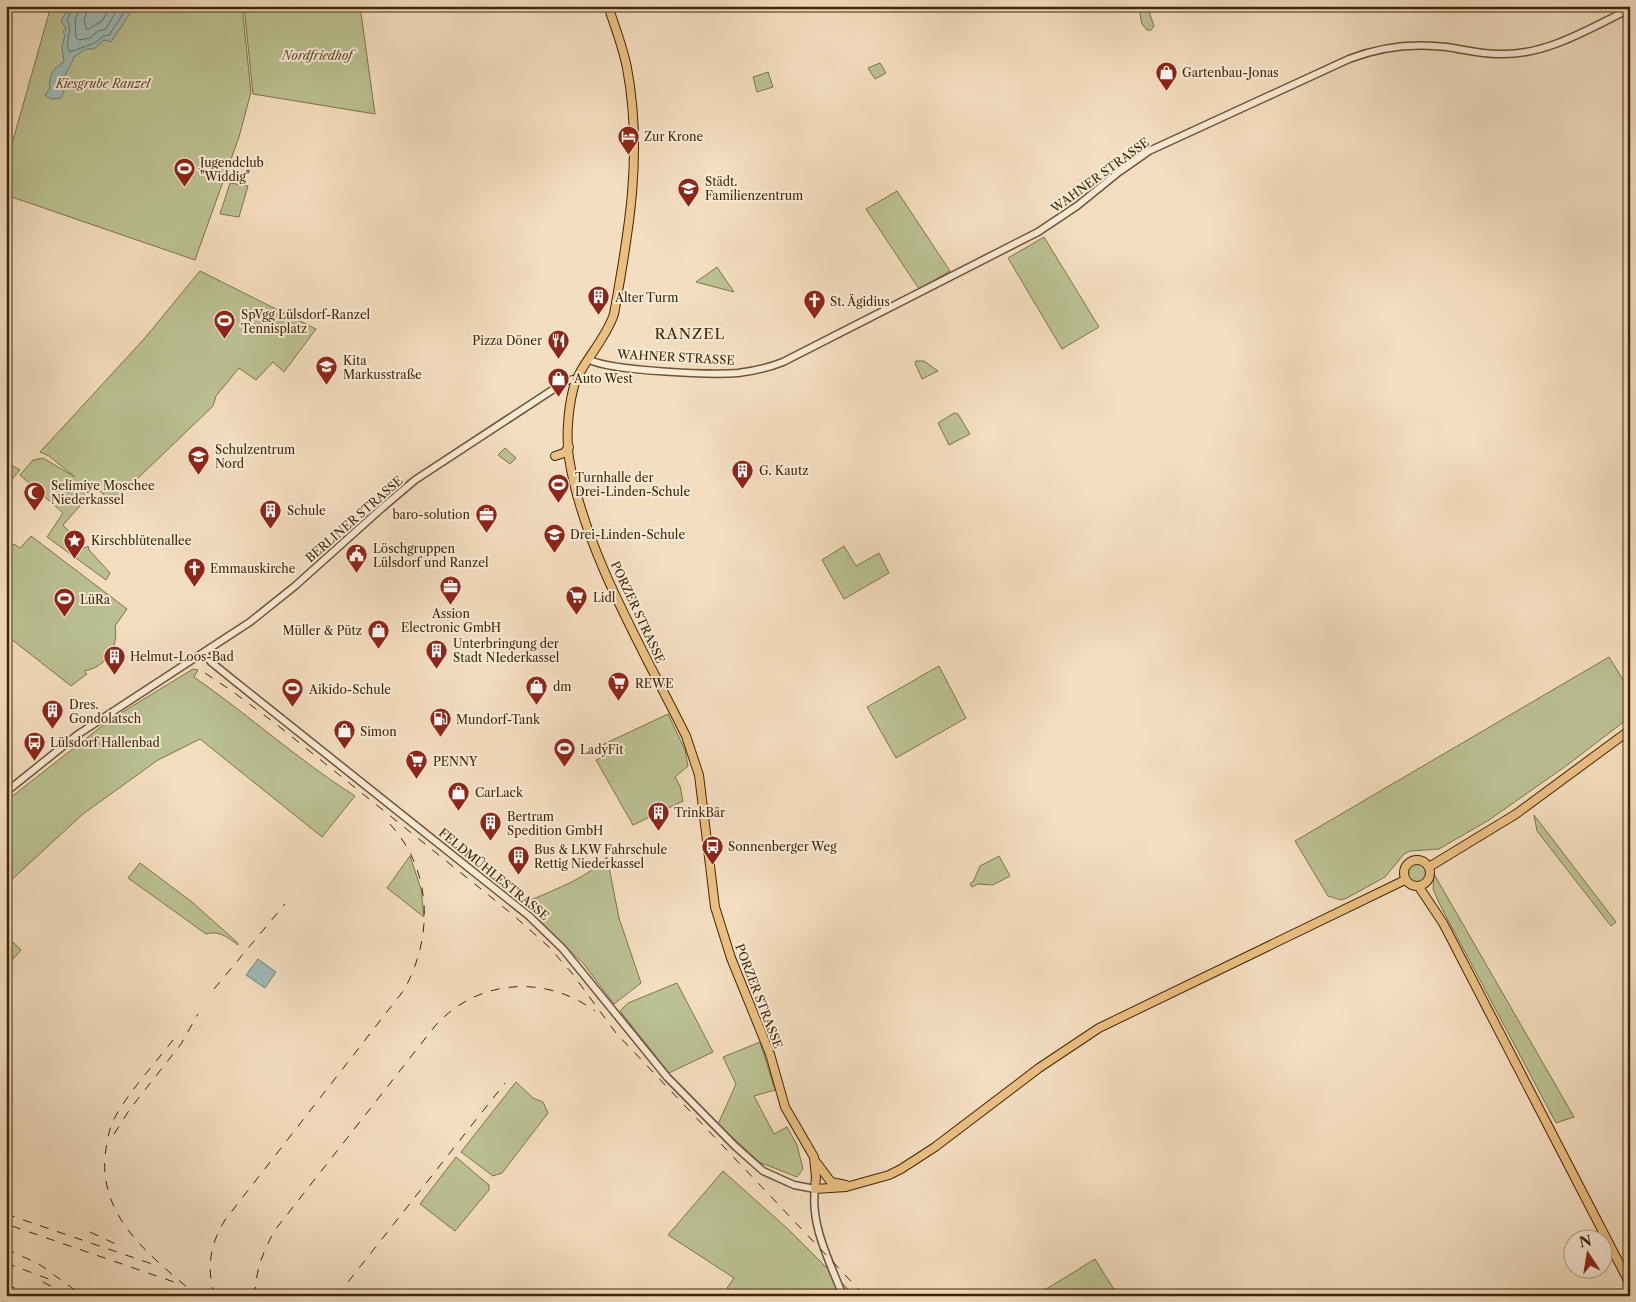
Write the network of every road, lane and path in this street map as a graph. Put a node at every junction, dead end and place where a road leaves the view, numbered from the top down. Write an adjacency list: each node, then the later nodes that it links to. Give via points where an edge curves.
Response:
1 (608, 6): 3 (main road, PORZER STRASSE, via 627,68 636,162 614,314)
2 (1630, 9): 3 (street, WAHNER STRASSE, via 1538,50 1504,54 1411,45 1383,48 1349,58 1162,144 1038,232 767,368 730,373 681,371 629,368)
3 (590, 360): 4 (main road, PORZER STRASSE)
4 (578, 378): 5 (main road, PORZER STRASSE, via 572,396); 7 (street, BERLINER STRASSE, via 566,381 415,480 274,604)
5 (569, 447): 6 (main road, via 564,454); 15 (main road, PORZER STRASSE, via 588,529 607,576 690,746 698,775 716,910 731,958 770,1054 785,1107)
6 (555, 456)
7 (204, 652): 9 (street, BERLINER STRASSE, via 77,735); 17 (street, FELDMÜHLESTRASSE, via 208,660 529,916 563,949 667,1077 758,1168 794,1185)
8 (1630, 730): 10 (main road, via 1523,809)
9 (6, 792)
10 (1429, 867): 11 (main road, via 1419,860 1410,862 1404,872); 12 (main road)
11 (1405, 880): 13 (main road); 16 (main road, via 1123,1015 1058,1055 935,1147 889,1175)
12 (1427, 882): 13 (main road); 14 (main road)
13 (1419, 886): 14 (main road)
14 (1443, 923): 18 (main road)
15 (815, 1162): 16 (main road, via 831,1182); 17 (main road, PORZER STRASSE)
16 (856, 1185): 17 (main road)
17 (815, 1189): 19 (street, via 815,1218)
18 (1630, 1284)
19 (844, 1296)

